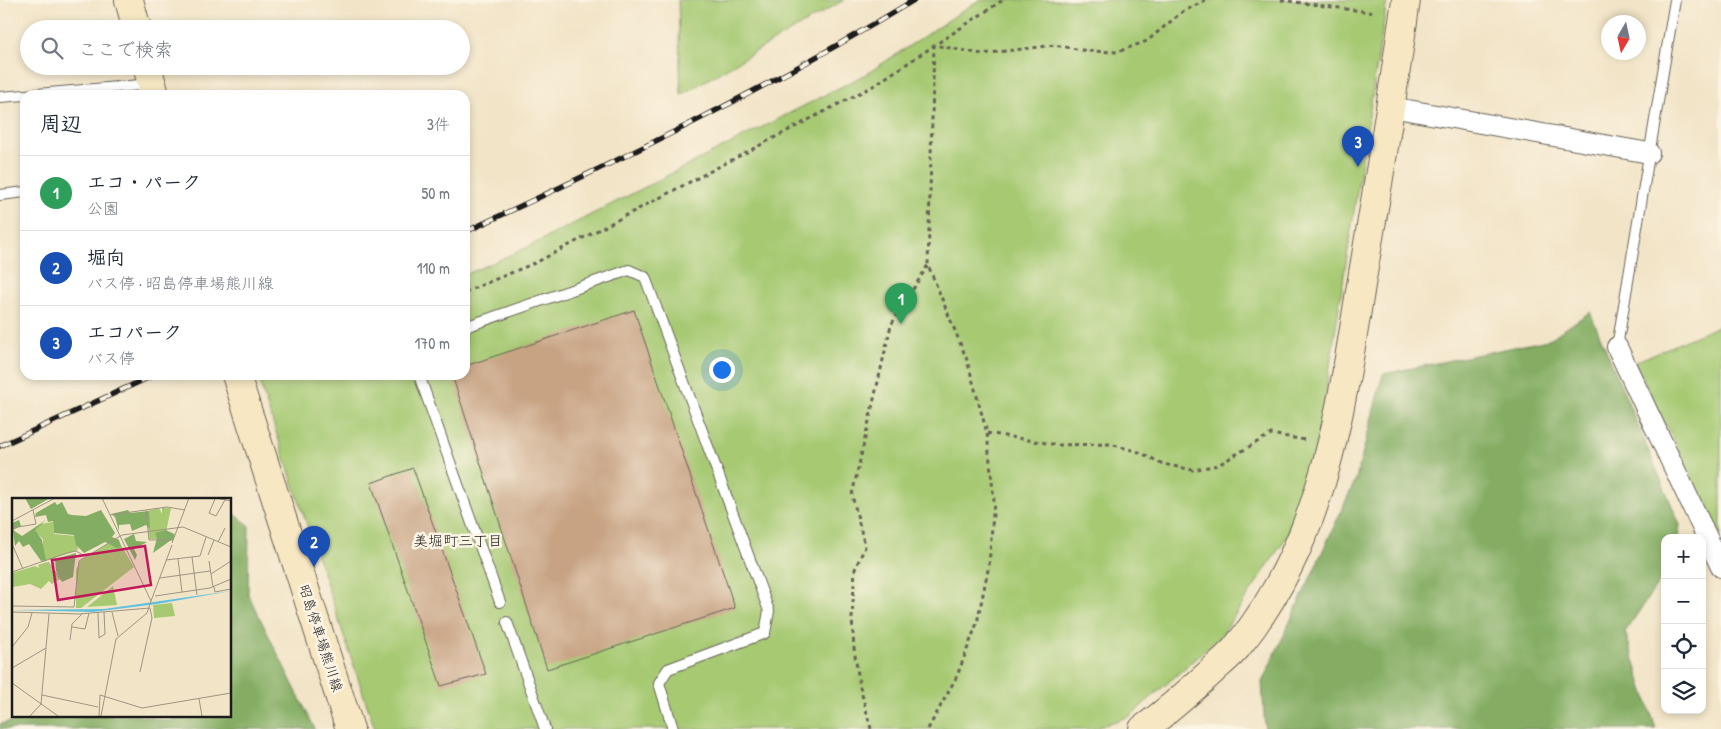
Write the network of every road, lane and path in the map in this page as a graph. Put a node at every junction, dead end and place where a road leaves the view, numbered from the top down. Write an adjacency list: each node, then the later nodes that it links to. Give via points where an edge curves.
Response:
1 (130, 0): 8 (street)
2 (1003, 0): 9 (path)
3 (1206, 0): 9 (path, via 1182,12 1147,40 1116,52 1055,45 982,54)
4 (1281, 0): 7 (path)
5 (1406, 0): 14 (street)
6 (1675, 0): 15 (lane)
7 (1376, 13)
8 (135, 20)
9 (934, 45): 18 (path); 19 (path, via 873,86 536,262)
10 (152, 82): 11 (lane)
11 (74, 90)
12 (20, 95): 13 (lane)
13 (0, 97)
14 (1391, 107): 15 (street); 34 (street, via 1341,406 1322,483 1302,540 1278,589 1236,648 1176,704)
15 (1649, 153): 21 (lane)
16 (20, 193): 17 (lane)
17 (0, 195)
18 (928, 264): 24 (path, via 967,360); 32 (path, via 891,326 852,494 865,547 855,569 854,650)
19 (470, 290)
20 (470, 325): 31 (lane, via 629,270 645,277 769,611 765,633 668,669 659,683)
21 (1617, 347): 26 (street)
22 (238, 380): 29 (street, 昭島停車場熊川線)
23 (421, 380): 27 (lane)
24 (987, 433): 25 (path, via 1058,445 1110,444 1139,452 1163,464 1193,470 1218,465 1271,434); 33 (path, via 994,501 989,564 977,623 957,676)
25 (1308, 440)
26 (1721, 567)
27 (500, 602)
28 (507, 622): 30 (lane)
29 (350, 729)
30 (545, 729)
31 (673, 729)
32 (871, 729)
33 (928, 729)
34 (1143, 729)

